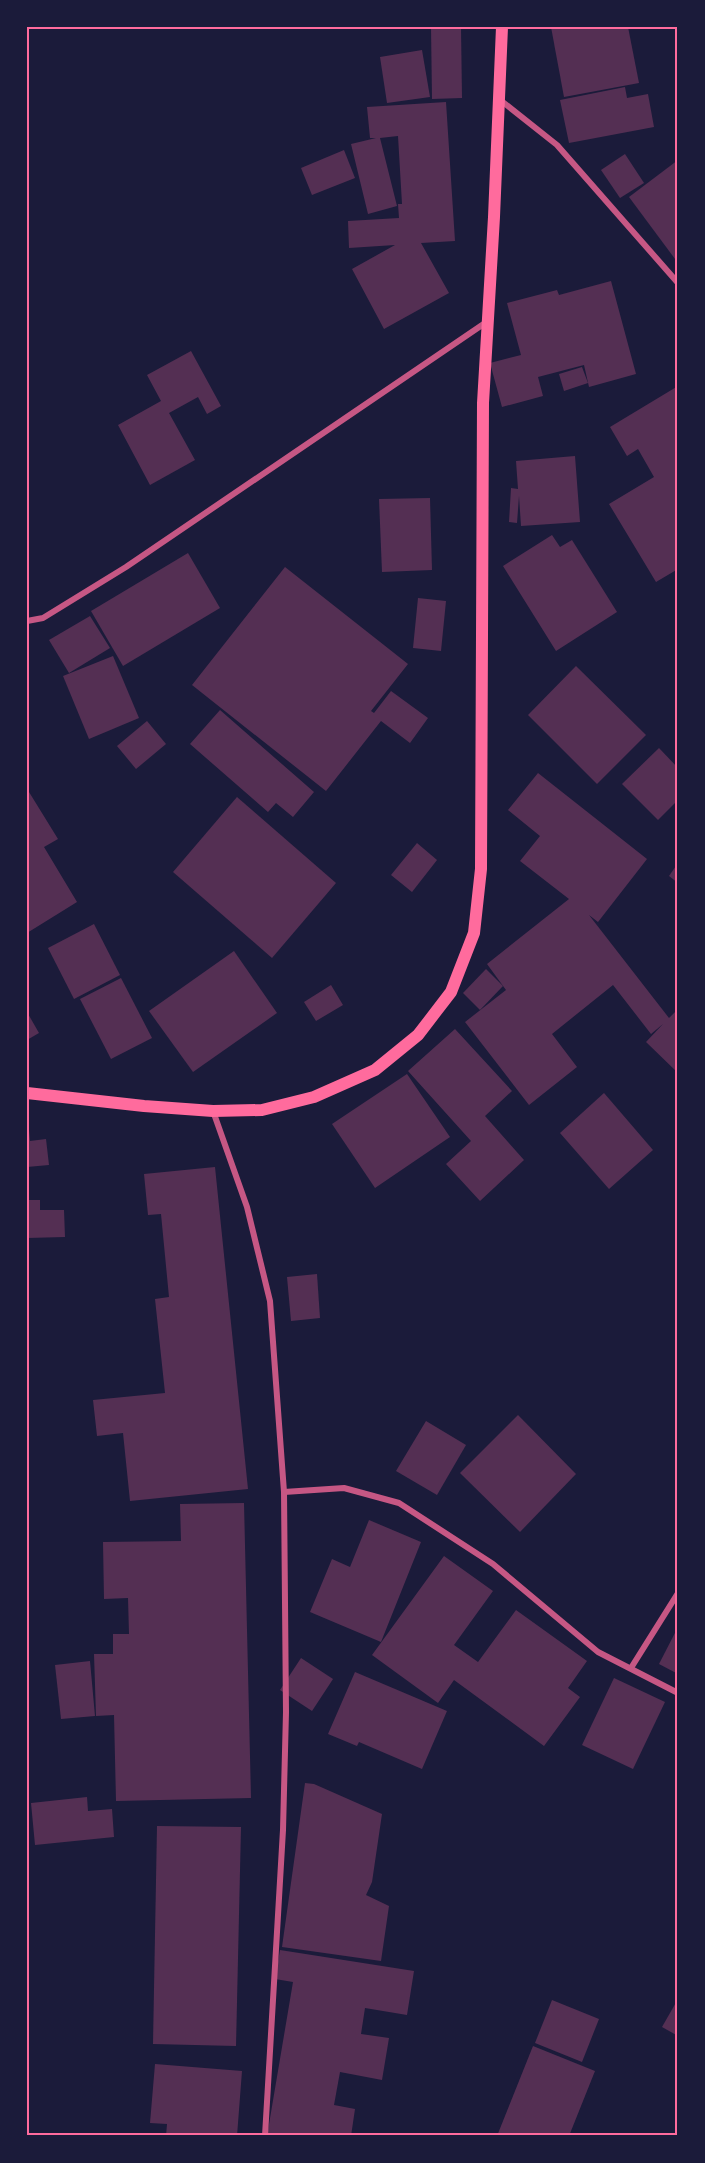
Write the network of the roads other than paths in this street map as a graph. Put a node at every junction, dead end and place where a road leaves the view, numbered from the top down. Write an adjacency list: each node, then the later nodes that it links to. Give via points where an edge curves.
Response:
1 (502, 27): 2 (main road)
2 (499, 99): 3 (street, via 556,145); 4 (main road)
3 (678, 283)
4 (488, 320): 5 (street, via 126,567 43,618); 7 (main road, via 483,403 481,869 474,933 451,992 418,1035 375,1070 314,1097 262,1110)
5 (27, 621)
6 (27, 1093): 7 (main road)
7 (213, 1111): 8 (street, via 247,1207 270,1301)
8 (284, 1492): 10 (street, via 344,1488 399,1503 493,1564 598,1652); 12 (street, via 283,1818)
9 (678, 1593): 10 (street)
10 (631, 1668): 11 (street)
11 (678, 1693)
12 (265, 2136)

